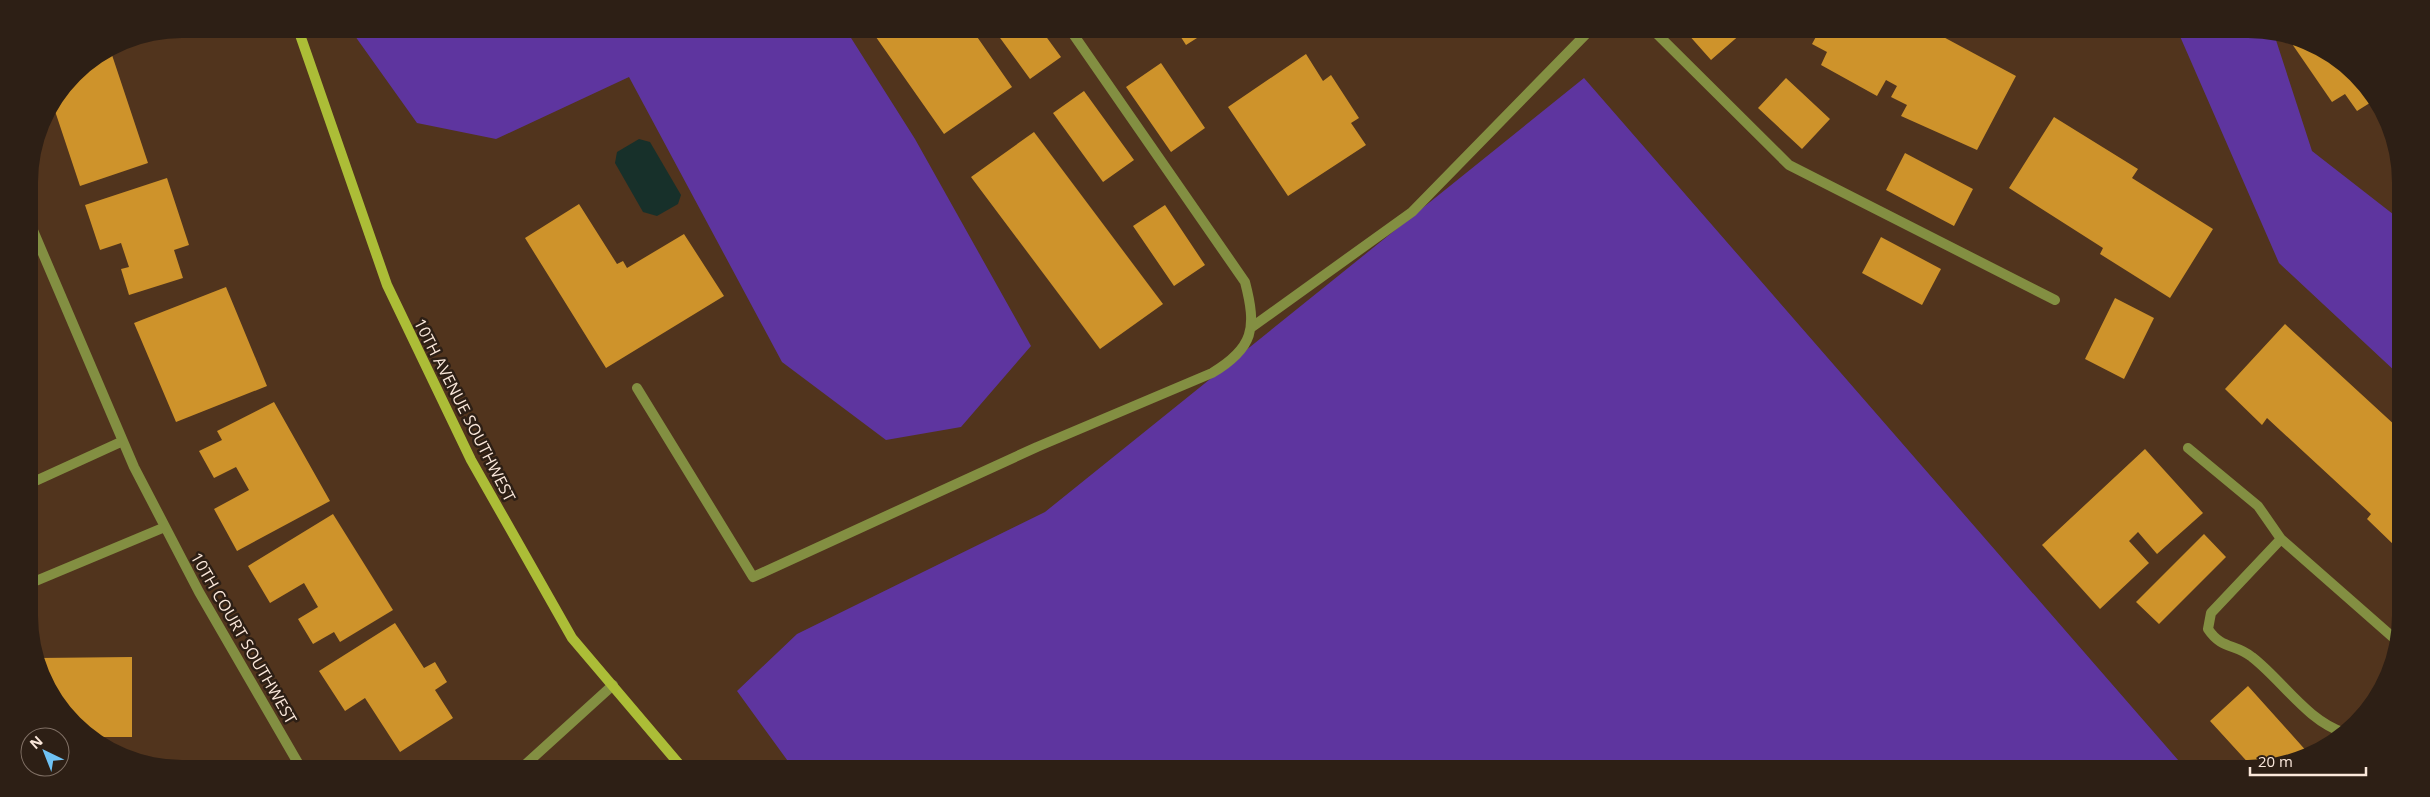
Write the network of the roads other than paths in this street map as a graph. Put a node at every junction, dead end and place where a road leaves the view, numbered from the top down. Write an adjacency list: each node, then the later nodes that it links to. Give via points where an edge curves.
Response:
1 (301, 38): 16 (street, 10TH AVENUE SOUTHWEST, via 387,285 433,382 471,460 572,638)
2 (1077, 38): 7 (street, via 1245,282 1252,306)
3 (1582, 38): 7 (street, via 1412,212)
4 (1662, 38): 6 (street, via 1788,165)
5 (38, 242): 9 (street, 10TH COURT SOUTHWEST)
6 (2055, 300)
7 (1252, 327): 8 (street, via 1234,360 1212,373 1037,447 753,578)
8 (637, 388)
9 (123, 440): 11 (street); 12 (street, 10TH COURT SOUTHWEST)
10 (2188, 448): 13 (street, via 2258,506)
11 (37, 480)
12 (165, 527): 14 (street); 18 (street, 10TH COURT SOUTHWEST)
13 (2281, 539): 15 (street); 17 (street, via 2211,613 2208,629 2216,641 2251,656 2328,728)
14 (37, 580)
15 (2391, 635)
16 (613, 685): 19 (street); 20 (street, 10TH AVENUE SOUTHWEST)
17 (2336, 730)
18 (296, 760)
19 (531, 760)
20 (675, 760)

